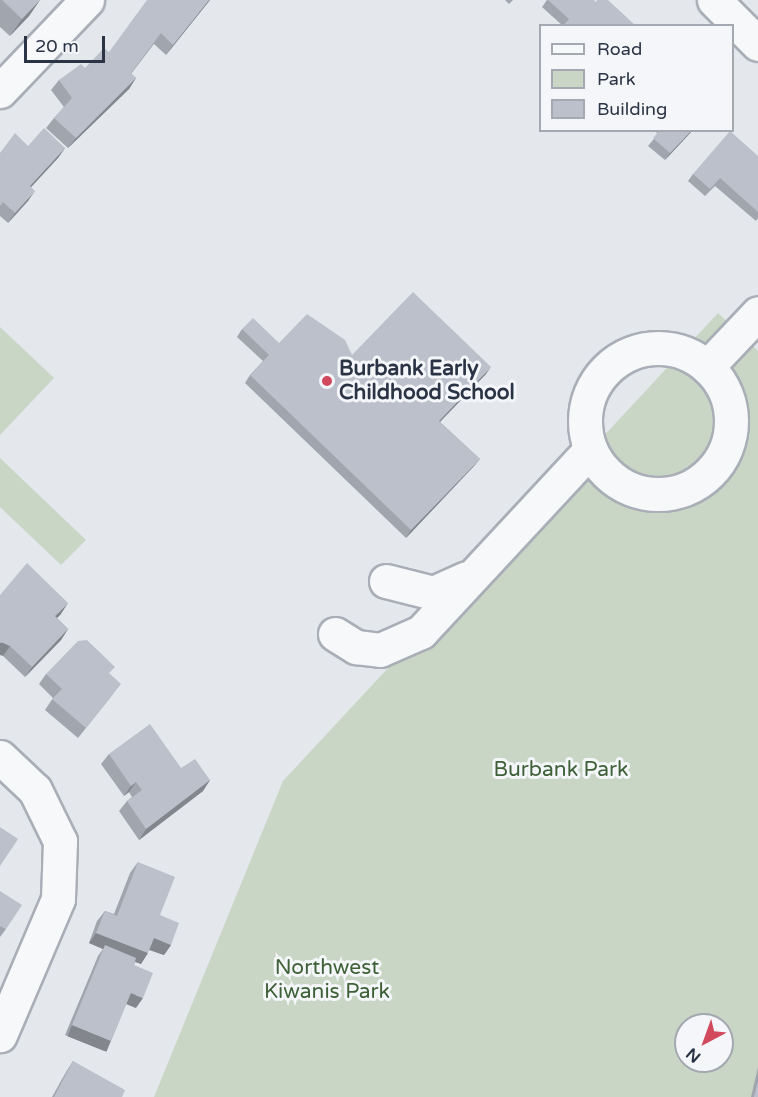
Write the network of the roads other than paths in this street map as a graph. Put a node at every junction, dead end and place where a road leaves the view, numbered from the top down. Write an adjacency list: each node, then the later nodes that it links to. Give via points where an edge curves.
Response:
1 (87, 0): 4 (street)
2 (714, 0): 3 (street)
3 (758, 44)
4 (0, 91)
5 (758, 313): 6 (street)
6 (707, 366): 7 (street, via 672,349 652,348 615,361 590,392 584,411); 7 (street, via 726,395 731,430 719,462 693,486 660,495 634,490 611,478)
7 (590, 450): 8 (street)
8 (480, 568): 9 (street, via 433,593); 10 (street, via 404,644 367,650)
9 (386, 581)
10 (335, 634)
11 (0, 757): 12 (street, via 35,790 60,841 58,899)
12 (0, 1035)

